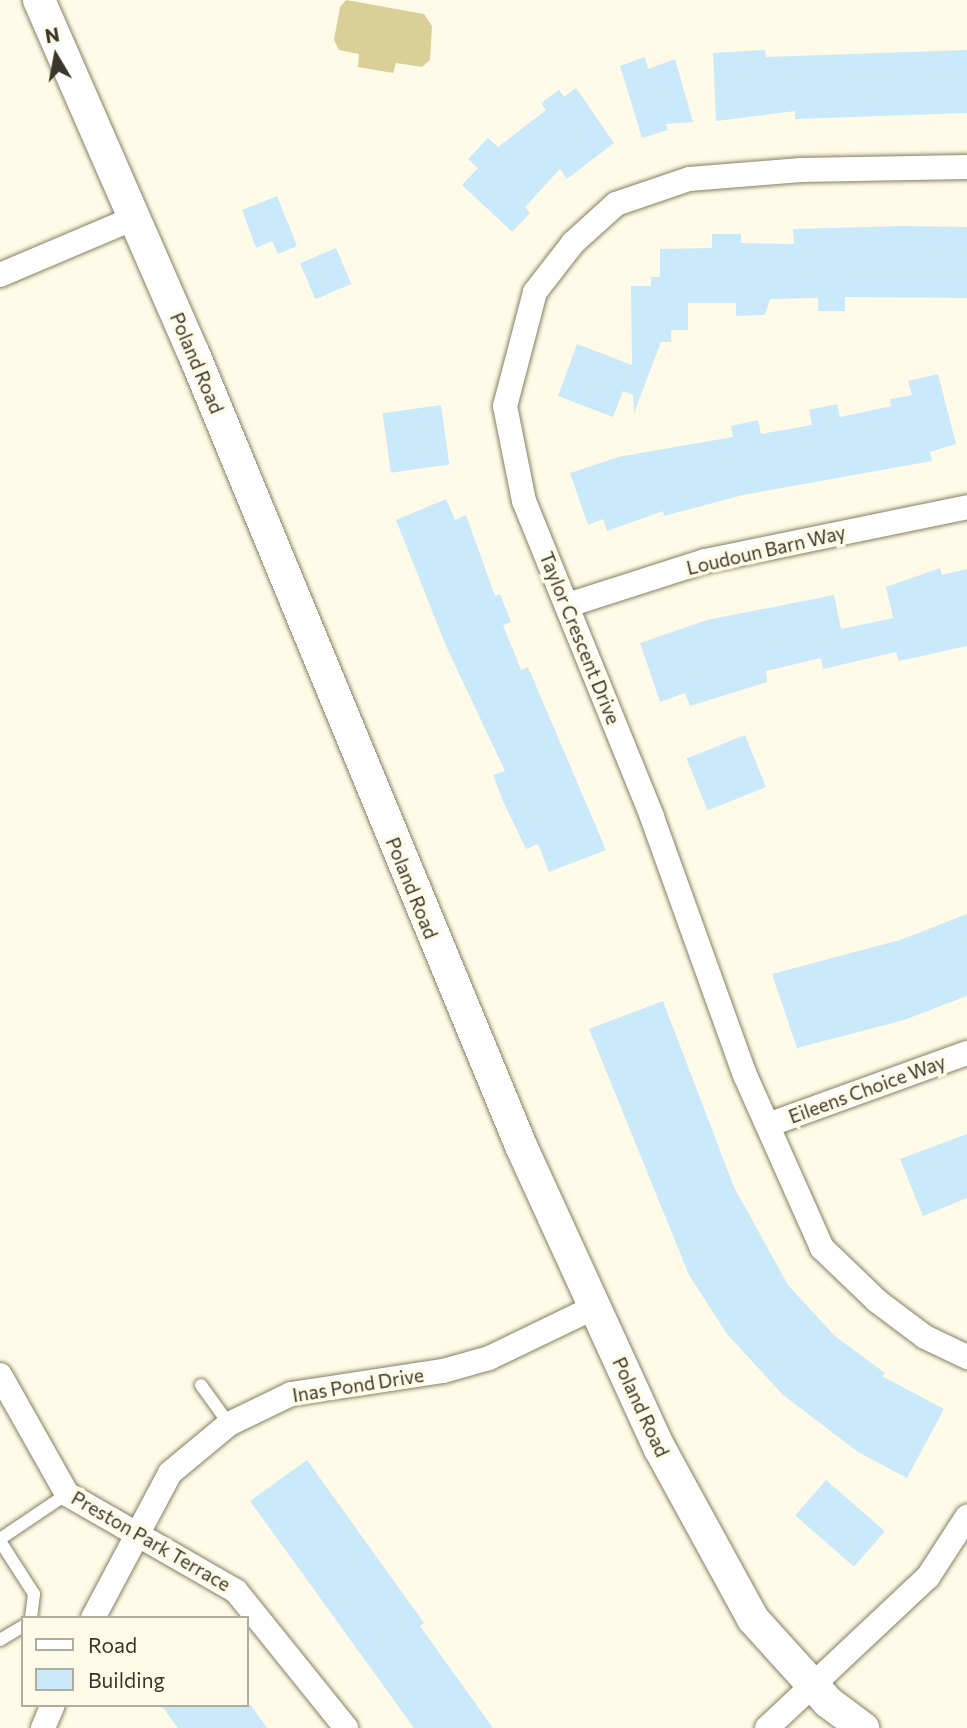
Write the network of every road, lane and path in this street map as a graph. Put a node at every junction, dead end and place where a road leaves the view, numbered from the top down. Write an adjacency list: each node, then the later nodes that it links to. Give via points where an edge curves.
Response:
1 (39, 0): 3 (street, Poland Road)
2 (967, 167): 6 (street, Taylor Crescent Drive, via 801,170 690,179 616,204 573,243 535,292 505,406 524,501)
3 (134, 218): 4 (street); 9 (street, Poland Road, via 520,1146)
4 (0, 275)
5 (967, 507): 6 (street, Loudoun Barn Way, via 705,561)
6 (568, 605): 8 (street, Taylor Crescent Drive)
7 (967, 1053): 8 (street, Eileens Choice Way)
8 (768, 1125): 10 (street, Taylor Crescent Drive, via 822,1248 887,1309 925,1337)
9 (595, 1307): 13 (street, Inas Pond Drive, via 489,1358 443,1371 291,1394); 22 (street, Poland Road, via 709,1547 753,1619)
10 (967, 1357)
11 (0, 1375): 14 (street, Preston Park Terrace)
12 (201, 1385): 13 (lane)
13 (229, 1424): 16 (street, Inas Pond Drive, via 170,1473)
14 (67, 1494): 16 (street, Preston Park Terrace); 17 (lane)
15 (967, 1517): 22 (street, via 928,1577)
16 (135, 1532): 19 (street, Inas Pond Drive); 25 (street, Preston Park Terrace, via 243,1597)
17 (0, 1540): 18 (lane, via 34,1594)
18 (30, 1616)
19 (94, 1616)
20 (21, 1627): 21 (lane)
21 (0, 1640)
22 (813, 1687): 26 (street); 27 (street, Poland Road)
23 (52, 1707): 24 (street)
24 (43, 1728)
25 (346, 1728)
26 (767, 1728)
27 (863, 1728)

